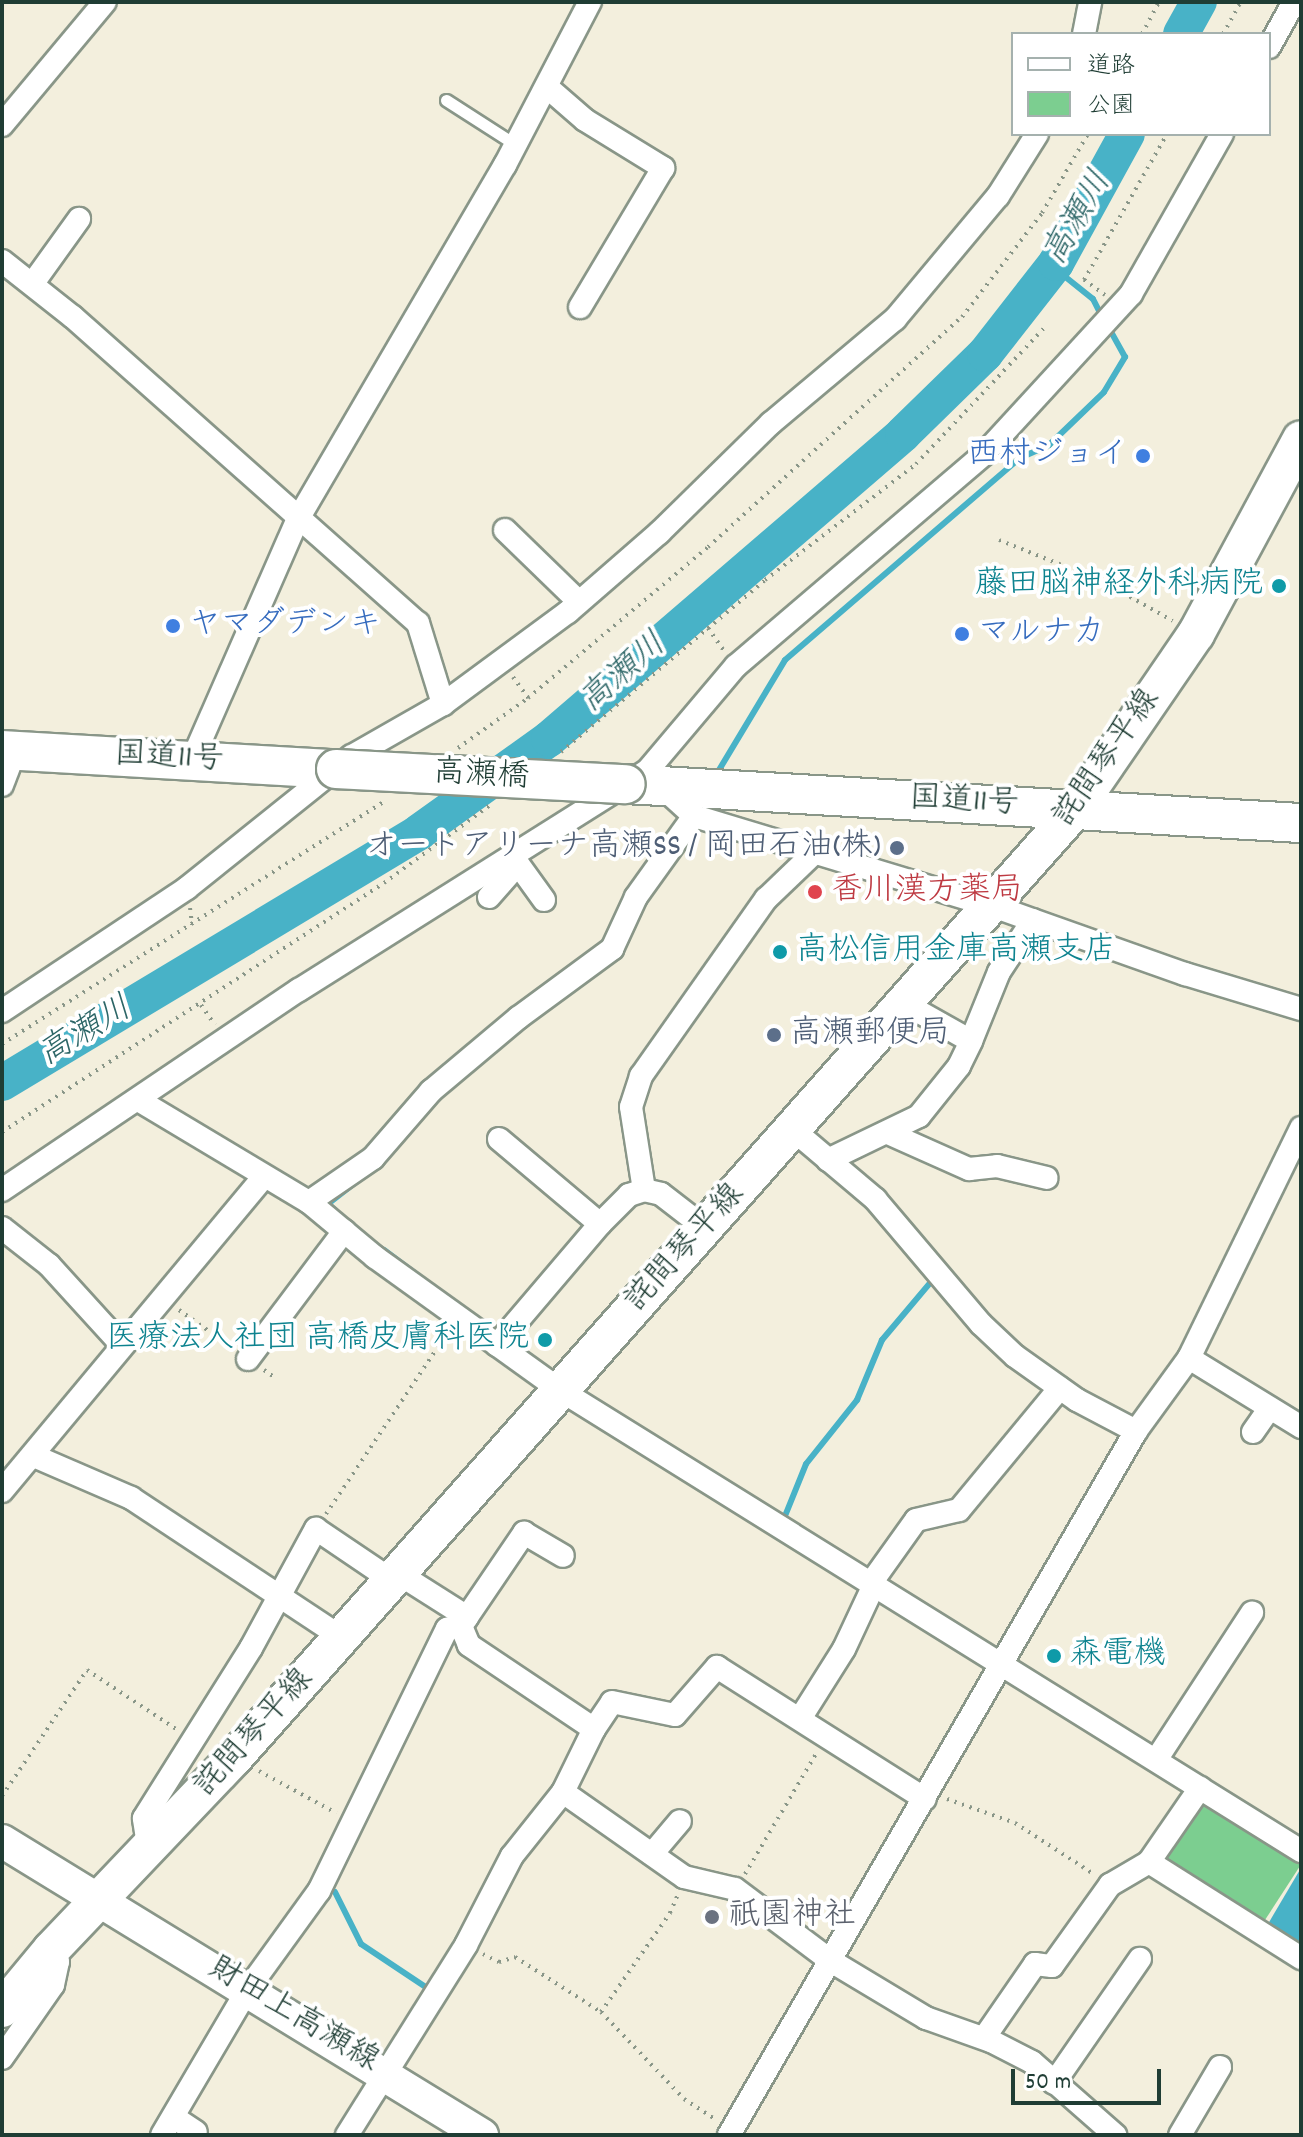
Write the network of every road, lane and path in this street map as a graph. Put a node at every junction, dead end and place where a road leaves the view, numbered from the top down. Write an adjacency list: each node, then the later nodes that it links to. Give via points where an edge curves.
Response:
1 (105, 2): 13 (street)
2 (590, 2): 11 (street)
3 (1090, 2): 7 (street)
4 (1159, 2): 8 (path)
5 (1241, 2): 9 (path)
6 (1294, 2): 10 (street)
7 (1084, 32)
8 (1143, 32)
9 (1224, 32)
10 (1271, 43)
11 (547, 87): 17 (street); 22 (street, via 585,120 663,168)
12 (446, 100): 17 (lane)
13 (2, 125)
14 (1036, 136): 27 (street, via 998,196 895,319 771,423 659,533)
15 (1166, 136): 21 (path, via 1084,280)
16 (1221, 136): 21 (street)
17 (516, 145): 24 (street)
18 (79, 219): 20 (street)
19 (2, 261): 20 (street)
20 (33, 283): 24 (street)
21 (1119, 306): 31 (street, via 984,454)
22 (580, 307)
23 (1301, 439): 29 (main road, 詫間琴平線)
24 (298, 519): 33 (street, via 418,623); 34 (street)
25 (505, 530): 27 (street)
26 (999, 540): 29 (path, via 1102,581)
27 (579, 602): 30 (street)
28 (708, 628): 31 (path)
29 (1196, 634): 38 (main road, 詫間琴平線)
30 (502, 663): 32 (path); 33 (street)
31 (736, 666): 37 (street)
32 (528, 698)
33 (443, 704): 36 (street)
34 (192, 760): 35 (highway, 国道11号); 36 (highway, 国道11号)
35 (6, 762)
36 (336, 769): 37 (highway, 高瀬橋, bridge); 49 (street, via 187,888)
37 (643, 785): 38 (highway, 国道11号); 39 (street); 42 (street)
38 (1076, 809): 40 (highway, 国道11号); 45 (main road, 詫間琴平線)
39 (694, 816): 41 (street); 61 (street, via 636,897 612,949 518,1018 431,1091 373,1158)
40 (1301, 823)
41 (814, 853): 45 (street); 60 (street, via 766,899 641,1076 631,1107)
42 (516, 860): 43 (street); 44 (street); 51 (street, via 299,990)
43 (489, 897)
44 (544, 900)
45 (993, 906): 46 (street); 47 (main road, 詫間琴平線)
46 (1033, 920): 48 (street); 50 (street, via 999,972)
47 (907, 1005): 50 (street); 53 (main road, 詫間琴平線)
48 (1301, 1009)
49 (2, 1011)
50 (971, 1041): 54 (street, via 934,1101)
51 (140, 1101): 58 (street); 59 (street)
52 (1301, 1128): 70 (street)
53 (792, 1129): 56 (street); 64 (main road, 詫間琴平線)
54 (888, 1133): 56 (street); 57 (street, via 969,1169 997,1166)
55 (499, 1139): 62 (street)
56 (828, 1160): 73 (street, via 875,1199 981,1324)
57 (1047, 1178)
58 (262, 1179): 61 (street); 66 (street)
59 (2, 1190)
60 (644, 1190): 62 (street, via 629,1195); 64 (street, via 661,1194)
61 (309, 1202): 65 (street)
62 (600, 1224): 69 (street)
63 (2, 1228): 68 (street, via 49,1265)
64 (705, 1228): 74 (main road, 詫間琴平線)
65 (344, 1231): 67 (street); 71 (street, via 273,1340)
66 (161, 1297): 68 (street); 71 (path)
67 (457, 1319): 69 (street); 81 (path)
68 (121, 1344): 79 (street)
69 (497, 1345): 74 (street)
70 (1189, 1358): 75 (street); 77 (street)
71 (248, 1359): 72 (path)
72 (274, 1377)
73 (1060, 1388): 77 (street); 84 (street, via 959,1510 916,1520)
74 (560, 1390): 83 (main road, 詫間琴平線); 84 (street)
75 (1270, 1408): 76 (street); 78 (street)
76 (1301, 1427)
77 (1136, 1431): 89 (street)
78 (1253, 1432)
79 (34, 1456): 80 (street); 85 (street, via 131,1498)
80 (2, 1491)
81 (316, 1529): 83 (street); 85 (street)
82 (563, 1556): 87 (street, via 524,1533)
83 (393, 1575): 87 (street); 88 (main road, 詫間琴平線)
84 (872, 1584): 89 (street); 90 (street, via 844,1649)
85 (279, 1596): 88 (street); 93 (street)
86 (1252, 1613): 95 (street)
87 (464, 1622): 91 (street, via 469,1645); 100 (street, via 447,1629)
88 (341, 1637): 94 (main road, 詫間琴平線)
89 (1003, 1662): 95 (street); 99 (street)
90 (801, 1717): 91 (street, via 717,1667 675,1715 612,1702); 92 (street)
91 (594, 1729): 97 (street)
92 (827, 1734): 99 (street); 109 (path)
93 (193, 1740): 98 (path, via 87,1670); 103 (street, via 144,1818)
94 (234, 1758): 100 (path); 103 (main road, 詫間琴平線)
95 (1156, 1760): 96 (street)
96 (1200, 1788): 104 (street); 106 (street)
97 (563, 1792): 105 (street); 111 (street, via 512,1856)
98 (2, 1796)
99 (927, 1796): 108 (path, via 1015,1823); 115 (street)
100 (352, 1821): 117 (street, via 319,1891)
101 (680, 1821): 105 (street)
102 (2, 1841): 110 (main road, 財田上高瀬線)
103 (149, 1851): 110 (main road, 詫間琴平線)
104 (1301, 1851)
105 (652, 1854): 107 (street)
106 (1149, 1862): 108 (street); 113 (street)
107 (684, 1877): 109 (street); 119 (path, via 670,1913)
108 (1110, 1885): 120 (street, via 1052,1966 1035,1964)
109 (735, 1889): 115 (street)
110 (102, 1900): 112 (main road, 詫間琴平線); 117 (main road, 財田上高瀬線)
111 (466, 1945): 119 (path, via 499,1962 515,1957); 123 (street)
112 (51, 1950): 116 (street, via 41,1944); 118 (main road, 詫間琴平線); 121 (street, via 58,1962 53,1985)
113 (1301, 1958)
114 (1140, 1959): 124 (street)
115 (831, 1961): 120 (street, via 926,2018); 128 (street)
116 (2, 1988)
117 (248, 1989): 123 (main road, 財田上高瀬線); 125 (street)
118 (2, 2009)
119 (601, 2012): 128 (path, via 684,2099)
120 (984, 2038): 124 (street, via 1032,2062)
121 (2, 2058)
122 (1220, 2067): 132 (street)
123 (384, 2072): 129 (street); 130 (main road, 財田上高瀬線)
124 (1054, 2083): 126 (street)
125 (169, 2126): 127 (street)
126 (1090, 2127): 131 (street)
127 (196, 2132)
128 (730, 2132)
129 (347, 2135)
130 (482, 2135)
131 (1115, 2135)
132 (1180, 2135)

